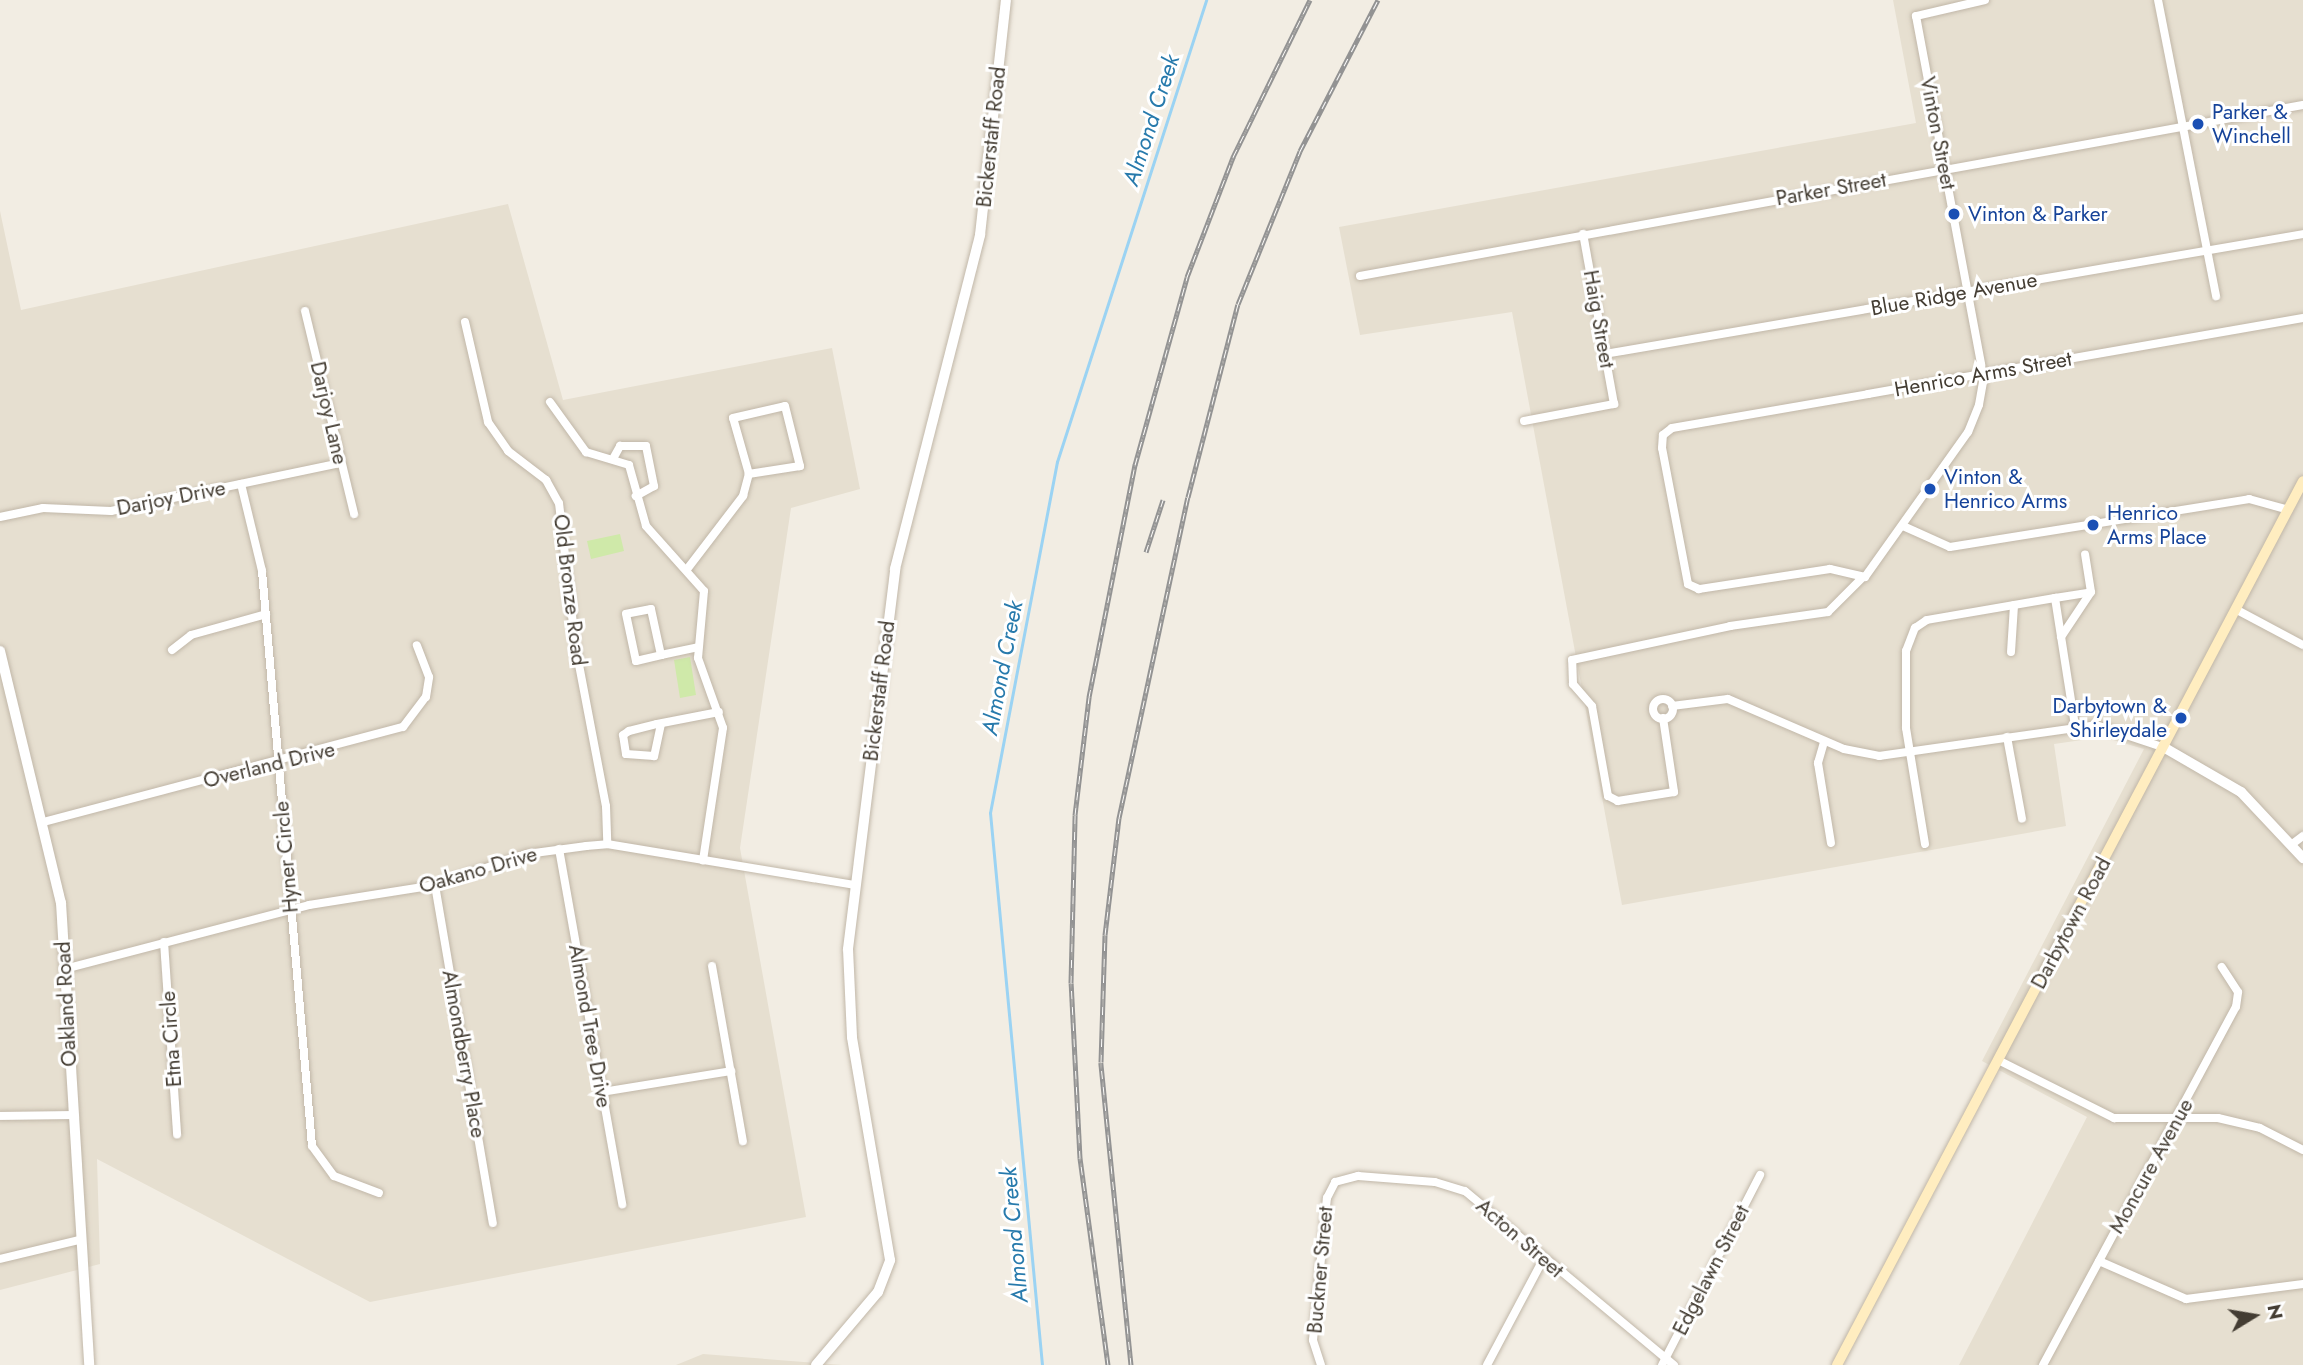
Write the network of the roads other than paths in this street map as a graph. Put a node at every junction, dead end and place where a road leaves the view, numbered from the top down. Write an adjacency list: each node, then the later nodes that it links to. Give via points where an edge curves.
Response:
1 (1006, 0): 67 (street, Bickerstaff Road, via 980,235 895,569)
2 (1985, 0): 6 (street, Vinton Street, via 1916,16)
3 (2158, 0): 5 (street)
4 (2303, 105): 5 (street, Parker Street)
5 (2186, 127): 6 (street, Parker Street); 9 (street)
6 (1945, 168): 7 (street, Parker Street); 11 (street, Vinton Street)
7 (1583, 234): 10 (street, Parker Street); 16 (street, Haig Street)
8 (2303, 234): 9 (street, Blue Ridge Avenue)
9 (2207, 251): 11 (street, Blue Ridge Avenue); 12 (street)
10 (1360, 276)
11 (1968, 291): 16 (street, Blue Ridge Avenue); 17 (street, Vinton Street)
12 (2216, 296)
13 (305, 311): 21 (street, Darjoy Lane)
14 (2303, 318): 17 (street, Henrico Arms Street)
15 (465, 322): 60 (street, Old Bronze Road, via 488,422 509,451 546,480 559,503 576,649 606,806)
16 (1605, 354): 19 (street, Haig Street, via 1614,404)
17 (1982, 374): 29 (street, via 1969,432); 32 (street, Henrico Arms Street, via 1665,433 1662,448 1688,584 1699,589 1830,569)
18 (550, 402): 20 (street, via 586,452)
19 (1524, 421)
20 (614, 457): 25 (street, via 629,465); 25 (street, via 620,446 646,446 654,486)
21 (341, 463): 24 (street, Darjoy Drive); 27 (street, Darjoy Lane)
22 (749, 474): 22 (street, via 733,418 785,406 800,466); 31 (street, via 730,520)
23 (2303, 481): 26 (main road, Darbytown Road)
24 (241, 484): 28 (street, Darjoy Drive, via 111,511 43,508); 37 (street, Hyner Circle, via 262,571)
25 (636, 496): 31 (street, via 651,534)
26 (2289, 510): 29 (street, via 2249,499 1950,547); 36 (main road, Darbytown Road)
27 (354, 514)
28 (0, 517)
29 (1903, 526): 32 (street)
30 (2085, 554): 33 (street)
31 (688, 568): 41 (street, via 705,600)
32 (1863, 577): 48 (street, via 1828,612 1730,625 1572,660 1573,684 1592,706 1608,796 1618,801 1674,792)
33 (2091, 592): 34 (street); 38 (street)
34 (2055, 598): 35 (street); 38 (street)
35 (2014, 605): 44 (street, via 2017,624); 54 (street, via 1927,620 1915,628 1906,652)
36 (2239, 611): 40 (street); 53 (main road, Darbytown Road)
37 (266, 614): 43 (street, via 191,635); 55 (street, Hyner Circle)
38 (2061, 637): 50 (street)
39 (417, 645): 55 (street, Overland Drive, via 427,668 428,689 407,724)
40 (2303, 645)
41 (698, 647): 45 (street); 47 (street, via 700,668)
42 (0, 650): 57 (street, Oakland Road)
43 (172, 650)
44 (2011, 652)
45 (661, 656): 45 (street, via 636,661 626,614 651,608)
46 (1672, 706): 48 (street); 48 (street, via 1664,699 1655,703 1654,713); 52 (street, via 1728,699)
47 (719, 712): 49 (street); 65 (street, via 723,738)
48 (1663, 718)
49 (661, 724): 49 (street, via 623,735 626,754 654,756)
50 (2075, 726): 51 (street); 53 (street, via 2116,727)
51 (2007, 737): 54 (street); 56 (street)
52 (1824, 741): 54 (street, via 1859,753); 59 (street, via 1818,763)
53 (2165, 748): 62 (street, via 2241,792); 73 (main road, Darbytown Road)
54 (1910, 753): 61 (street)
55 (278, 762): 57 (street, Overland Drive); 68 (street, Hyner Circle)
56 (2022, 819)
57 (43, 822): 72 (street, Oakland Road, via 61,903)
58 (2303, 836): 62 (street)
59 (1831, 843)
60 (607, 844): 63 (street, Oakano Drive); 65 (street, Oakano Drive)
61 (1925, 844)
62 (2291, 845): 64 (street)
63 (559, 849): 66 (street, Oakano Drive, via 505,860); 75 (street, Almond Tree Drive)
64 (2303, 858)
65 (703, 860): 67 (street, Oakano Drive)
66 (435, 885): 68 (street, Oakano Drive); 86 (street, Almondberry Place)
67 (856, 885): 94 (street, Bickerstaff Road, via 847,996 890,1259 878,1292)
68 (290, 910): 69 (street, Oakano Drive); 84 (street, Hyner Circle, via 312,1146 342,1181)
69 (164, 942): 72 (street, Oakano Drive); 79 (street, Etna Circle)
70 (712, 966): 74 (street)
71 (2222, 967): 78 (street, Moncure Avenue, via 2239,1000)
72 (64, 969): 76 (street, Oakland Road)
73 (1998, 1060): 78 (street, via 2114,1118); 98 (main road, Darbytown Road)
74 (731, 1070): 75 (street); 80 (street)
75 (602, 1092): 85 (street, Almond Tree Drive)
76 (71, 1115): 77 (street); 87 (street, Oakland Road)
77 (0, 1116)
78 (2176, 1118): 81 (street, via 2244,1123); 90 (street, Moncure Avenue)
79 (177, 1135)
80 (743, 1141)
81 (2303, 1150)
82 (1760, 1175): 92 (street, Edgelawn Street)
83 (1340, 1179): 88 (street, Acton Street, via 1409,1179 1456,1187); 95 (street, Buckner Street, via 1327,1198 1313,1340)
84 (379, 1193)
85 (622, 1204)
86 (493, 1223)
87 (79, 1240): 89 (street); 93 (street, Oakland Road)
88 (1544, 1258): 92 (street, Acton Street); 96 (street)
89 (0, 1259)
90 (2099, 1261): 91 (street, via 2186,1298); 99 (street, Moncure Avenue)
91 (2303, 1284)
92 (1664, 1362): 97 (street, Acton Street)
93 (89, 1365)
94 (816, 1365)
95 (1321, 1365)
96 (1487, 1365)
97 (1674, 1365)
98 (1837, 1365)
99 (2043, 1365)

